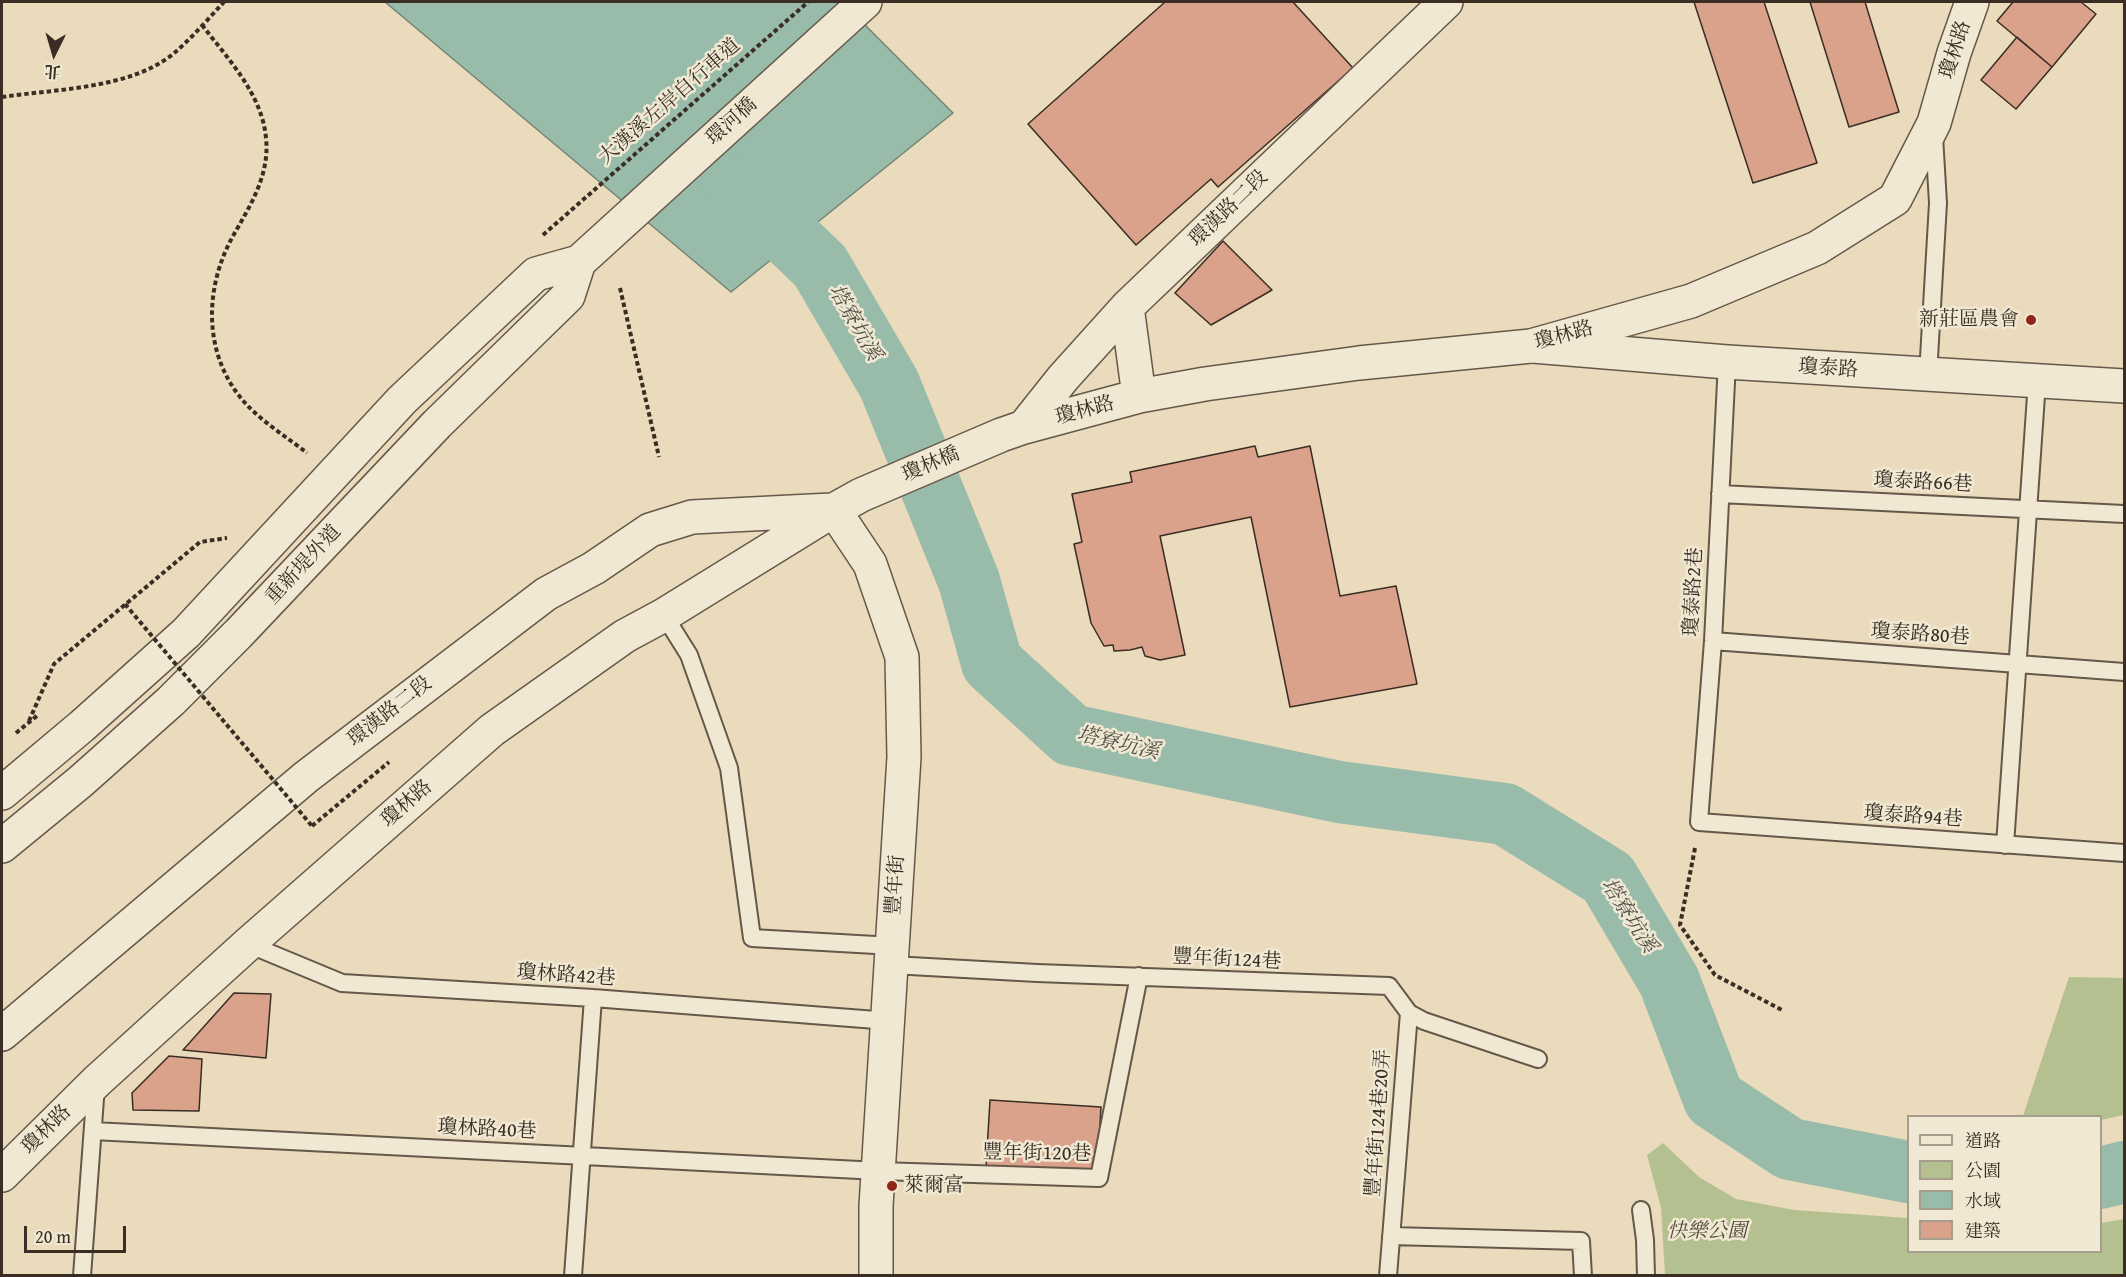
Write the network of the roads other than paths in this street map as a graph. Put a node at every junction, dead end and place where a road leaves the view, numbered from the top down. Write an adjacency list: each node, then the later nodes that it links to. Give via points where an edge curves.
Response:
1 (865, 2): 5 (street, 環河橋)
2 (1446, 2): 6 (street, 環漢路二段)
3 (1972, 2): 4 (street, 瓊林路)
4 (1934, 123): 7 (street, 瓊林路, via 1895,199 1817,248 1691,301); 9 (lane, via 1938,204)
5 (589, 252): 22 (street, 重新堤外道, via 536,274 402,400 186,633); 25 (street, 重新堤外道, via 568,297 438,424 239,633 171,701)
6 (1127, 307): 12 (street); 13 (street, 環漢路二段)
7 (1531, 346): 8 (street, 瓊泰路); 12 (street, 瓊林路, via 1359,363)
8 (1726, 363): 9 (street, 瓊泰路); 14 (lane, 瓊泰路2巷)
9 (1928, 375): 10 (street, 瓊泰路)
10 (2037, 381): 11 (street, 瓊泰路); 16 (lane)
11 (2124, 386)
12 (1139, 396): 13 (street, 瓊林路)
13 (1013, 431): 15 (street, 瓊林橋)
14 (1720, 494): 16 (lane, 瓊泰路66巷); 19 (lane, 瓊泰路2巷)
15 (848, 502): 18 (street, 瓊林路); 28 (street, 豐年街, via 902,657 904,757); 33 (street, 環漢路二段, via 692,517 650,530 594,568 546,594 306,777)
16 (2028, 509): 17 (lane, 瓊泰路66巷); 20 (lane)
17 (2124, 514)
18 (664, 615): 27 (street, 瓊林路, via 625,636 492,730); 28 (lane, 豐年街124巷, via 689,655 729,768 752,938)
19 (1713, 641): 20 (lane, 瓊泰路80巷); 23 (lane, 瓊泰路2巷)
20 (2018, 664): 21 (lane, 瓊泰路80巷); 24 (lane)
21 (2124, 672)
22 (2, 794)
23 (1699, 822): 24 (lane, 瓊泰路94巷)
24 (2005, 845): 26 (lane, 瓊泰路94巷)
25 (2, 846)
26 (2124, 853)
27 (248, 944): 30 (lane, 瓊林路42巷, via 342,983); 35 (street, 瓊林路)
28 (892, 955): 29 (lane, 豐年街124巷, via 1037,973); 32 (street, 豐年街)
29 (1139, 976): 31 (lane, 豐年街124巷, via 1389,986); 38 (lane, 豐年街120巷, via 1099,1178)
30 (593, 998): 32 (lane, 瓊林路42巷); 37 (lane)
31 (1409, 1013): 34 (lane, 豐年街124巷); 41 (lane, 豐年街124巷20弄)
32 (889, 1021): 38 (street, 豐年街)
33 (2, 1034)
34 (1538, 1059)
35 (97, 1081): 36 (lane); 39 (street, 瓊林路)
36 (93, 1131): 37 (lane, 瓊林路40巷); 42 (lane)
37 (581, 1156): 38 (lane, 瓊林路40巷); 43 (lane)
38 (879, 1171): 44 (street, 豐年街)
39 (2, 1175)
40 (1641, 1210): 47 (lane)
41 (1391, 1236): 45 (lane, 豐年街124巷20弄); 46 (lane, via 1581,1240)
42 (82, 1275)
43 (573, 1275)
44 (876, 1275)
45 (1388, 1275)
46 (1582, 1275)
47 (1646, 1275)

